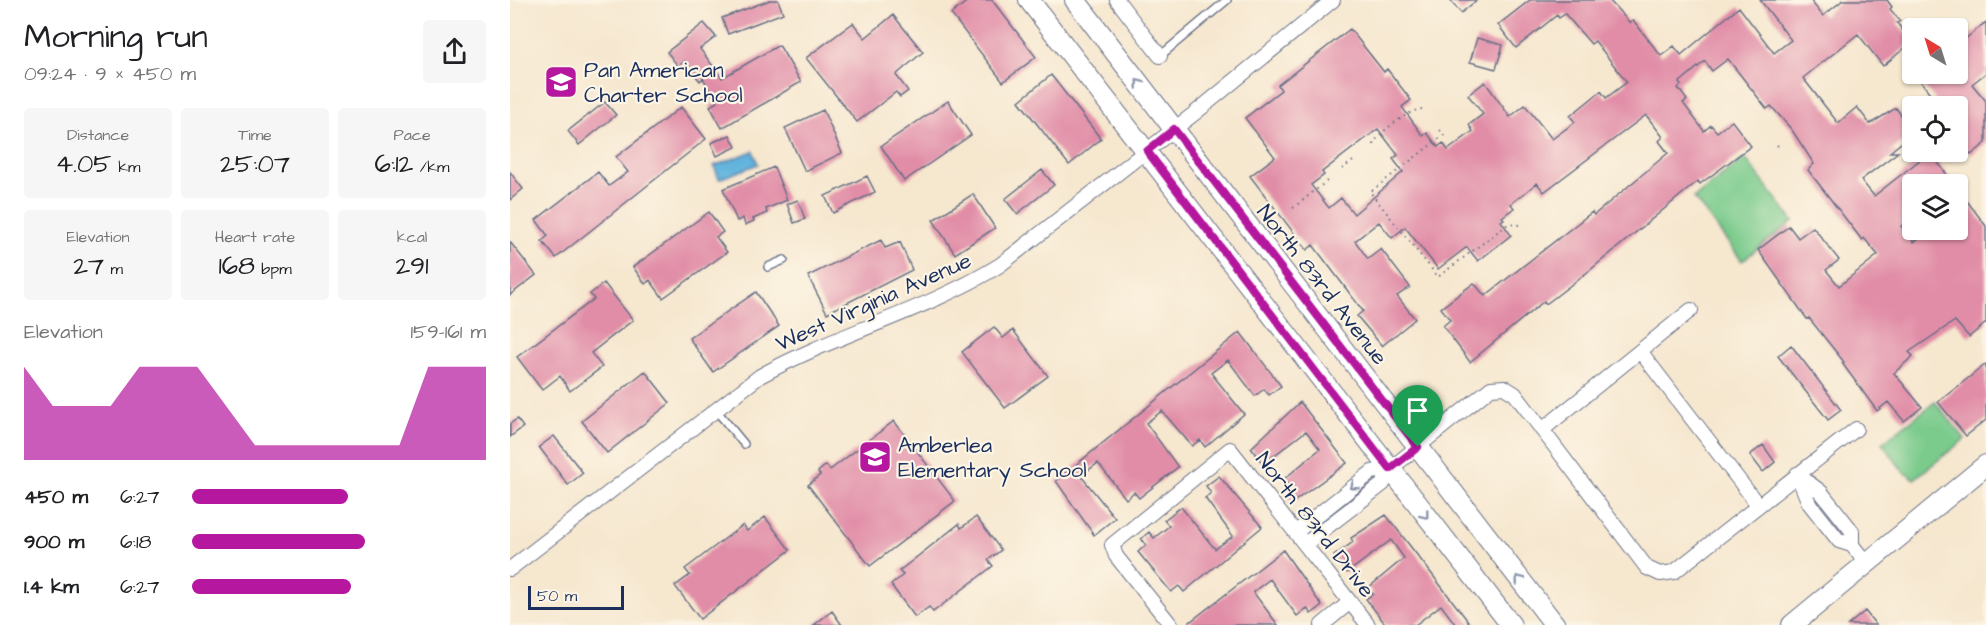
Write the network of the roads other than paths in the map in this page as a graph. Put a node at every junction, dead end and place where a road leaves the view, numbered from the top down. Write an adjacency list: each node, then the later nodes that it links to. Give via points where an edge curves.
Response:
1 (1029, 0): 8 (main road)
2 (1075, 0): 7 (main road, North 83rd Avenue, one-way to 2)
3 (1117, 0): 6 (street)
4 (1227, 0): 6 (lane)
5 (1333, 0): 7 (street, West Virginia Avenue)
6 (1160, 56)
7 (1174, 129): 8 (street, West Virginia Avenue); 17 (main road, North 83rd Avenue)
8 (1147, 151): 13 (street, West Virginia Avenue, via 1000,265 968,285 785,362); 19 (main road)
9 (784, 260): 10 (lane)
10 (768, 267)
11 (1691, 310): 12 (street)
12 (1640, 351): 15 (street); 22 (street)
13 (716, 410): 16 (lane); 30 (street, West Virginia Avenue)
14 (1856, 429): 20 (street)
15 (1542, 430): 17 (street, via 1515,394 1504,387 1491,388); 22 (street, via 1647,568 1660,574 1674,572)
16 (744, 444)
17 (1418, 447): 19 (street); 36 (main road, North 83rd Avenue, one-way to 17)
18 (1986, 465): 29 (main road)
19 (1390, 469): 21 (street, one-way to 21, via 1372,472); 23 (street, via 1383,484); 35 (main road, one-way to 35)
20 (1797, 474): 22 (street); 24 (street, via 1821,492); 25 (street, via 1809,503)
21 (1336, 500): 23 (street); 26 (street)
22 (1758, 505)
23 (1346, 512): 27 (street)
24 (1837, 512): 25 (street); 28 (street, via 1852,531)
25 (1824, 522): 28 (street, via 1839,541)
26 (1296, 532): 27 (street, North 83rd Drive); 32 (street, North 83rd Drive, via 1230,449 1112,545 1116,556)
27 (1305, 544): 31 (street, North 83rd Drive)
28 (1852, 545): 29 (street)
29 (1866, 563): 37 (main road)
30 (510, 569)
31 (1350, 602): 33 (street); 34 (street, North 83rd Drive)
32 (1171, 625)
33 (1322, 625)
34 (1368, 625)
35 (1511, 625)
36 (1555, 625)
37 (1792, 625)

